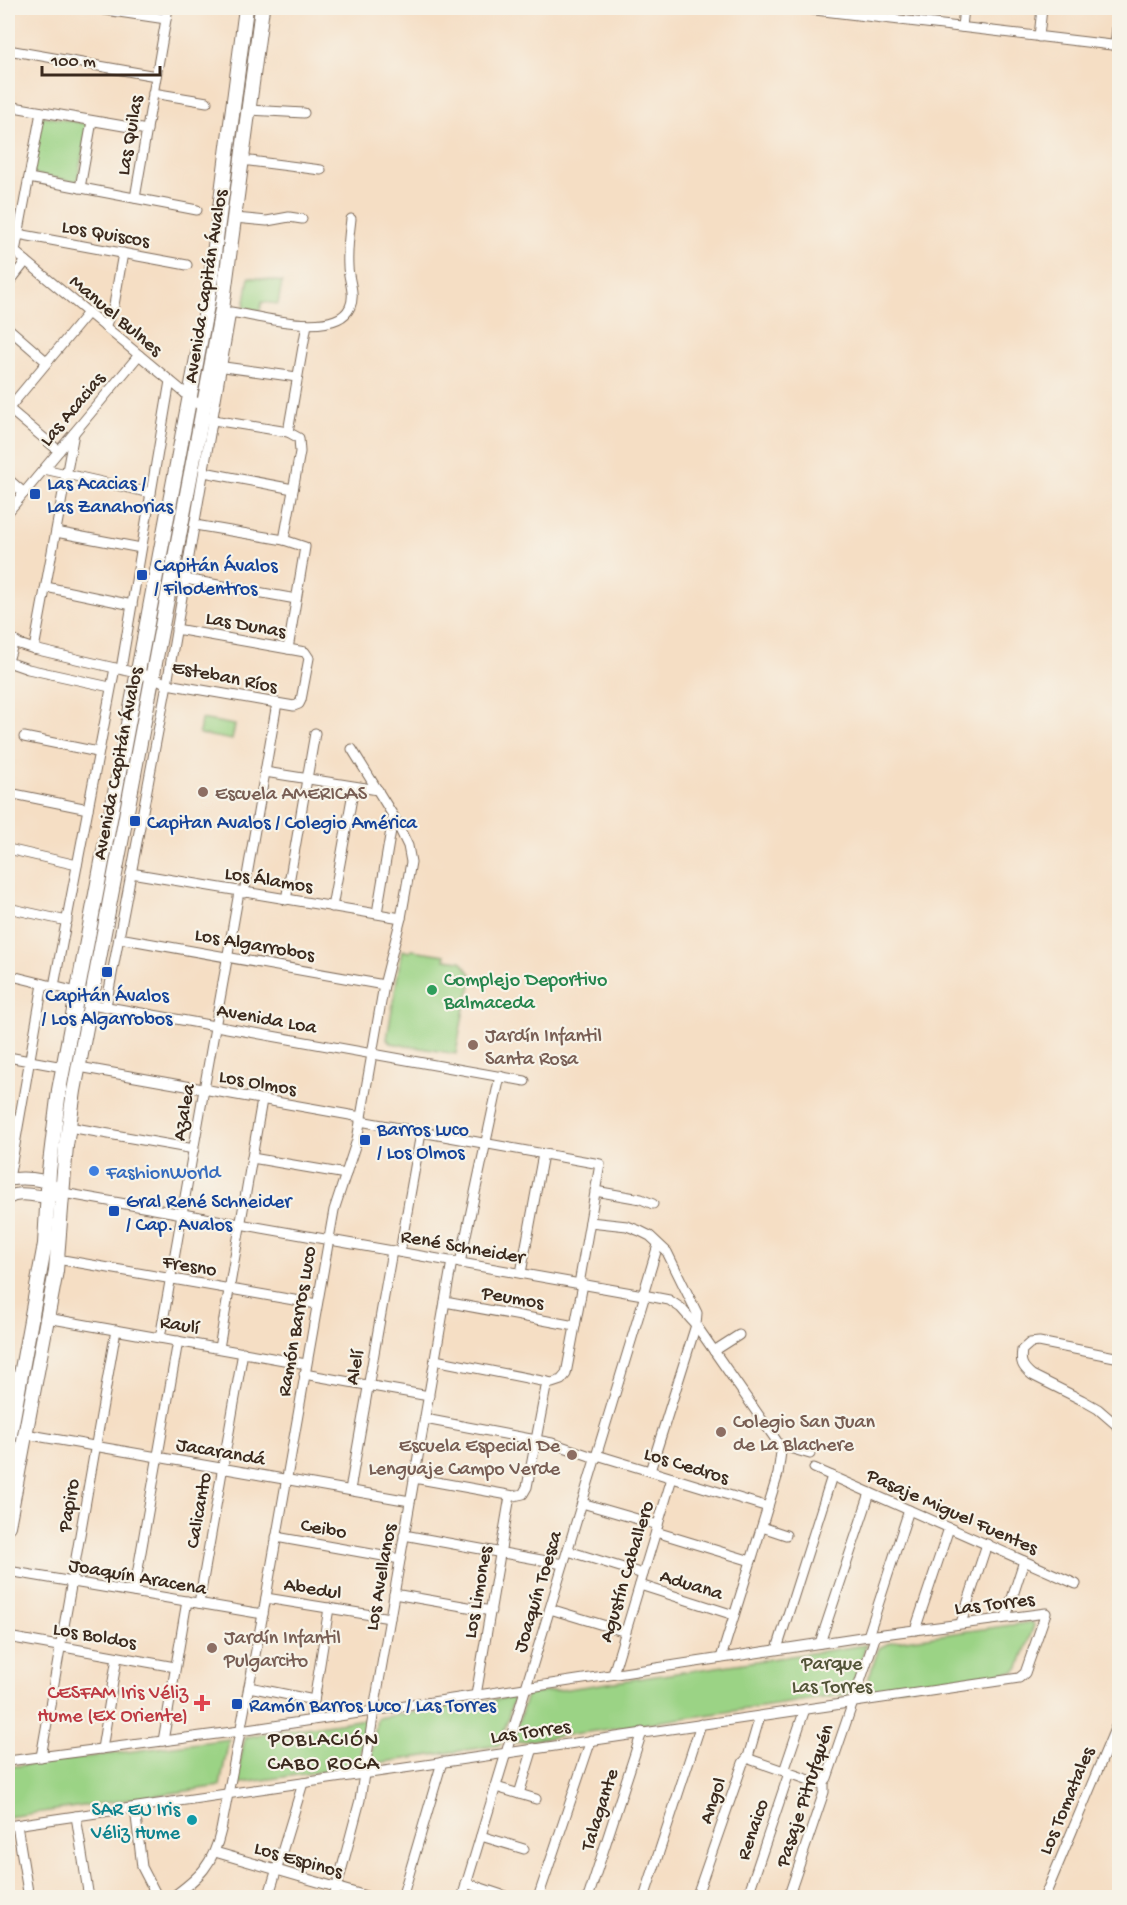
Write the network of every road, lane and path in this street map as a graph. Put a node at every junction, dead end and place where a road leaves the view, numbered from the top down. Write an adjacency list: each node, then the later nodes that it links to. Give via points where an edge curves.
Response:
1 (92, 8): 11 (street)
2 (168, 8): 11 (street, Las Quilas)
3 (246, 8): 49 (highway, Avenida Capitán Ávalos, via 213,272)
4 (262, 8): 20 (highway, Avenida Capitán Ávalos)
5 (805, 8): 10 (street)
6 (886, 8): 10 (street)
7 (964, 8): 12 (street)
8 (1042, 8): 13 (street)
9 (1119, 8): 14 (street)
10 (885, 18): 12 (street)
11 (165, 20): 16 (street, Las Quilas)
12 (962, 27): 13 (street)
13 (1039, 37): 14 (street)
14 (1117, 46)
15 (8, 50): 16 (street)
16 (156, 76): 17 (street, Las Quilas)
17 (153, 93): 18 (street); 24 (street, Las Quilas)
18 (207, 102)
19 (8, 106): 21 (street)
20 (249, 110): 22 (street); 25 (highway, Avenida Capitán Ávalos)
21 (41, 112): 23 (street); 27 (street)
22 (304, 113)
23 (92, 121): 24 (street); 28 (street)
24 (147, 130): 29 (street, Las Quilas)
25 (242, 160): 26 (street); 31 (highway, Avenida Capitán Ávalos)
26 (321, 170)
27 (29, 178): 28 (street); 34 (street)
28 (80, 188): 29 (street)
29 (135, 198): 30 (street)
30 (197, 210)
31 (235, 218): 32 (street); 46 (highway, Avenida Capitán Ávalos)
32 (302, 219)
33 (351, 219): 41 (street, via 350,307 330,322)
34 (18, 234): 35 (street); 36 (street, Los Quiscos)
35 (11, 249): 37 (street, Manuel Bulnes)
36 (123, 253): 38 (street, Los Quiscos); 42 (street, via 114,305)
37 (26, 261): 39 (street); 40 (street, Manuel Bulnes)
38 (187, 265)
39 (8, 284)
40 (88, 313): 42 (street, Manuel Bulnes); 45 (street)
41 (307, 324): 46 (street, Avenida Capitán Ávalos, via 231,312); 47 (street)
42 (105, 327): 44 (street, Manuel Bulnes)
43 (8, 328): 45 (street)
44 (139, 355): 48 (street, Manuel Bulnes); 53 (street, Las Acacias)
45 (47, 362): 50 (street)
46 (217, 366): 47 (street); 51 (highway, Avenida Capitán Ávalos)
47 (297, 377): 52 (street)
48 (170, 381): 49 (street, Manuel Bulnes); 60 (street, Avenida Capitán Ávalos)
49 (190, 398): 51 (street, Manuel Bulnes); 77 (highway, Avenida Capitán Ávalos)
50 (8, 408): 54 (street)
51 (206, 416): 52 (street, Manuel Bulnes); 56 (street, Avenida Capitán Ávalos); 78 (highway, Avenida Capitán Ávalos)
52 (288, 432): 59 (street, Manuel Bulnes, via 300,440)
53 (74, 433): 54 (street, Las Acacias); 57 (street)
54 (58, 451): 55 (street, Las Acacias)
55 (44, 469): 57 (street); 61 (street, Las Acacias)
56 (204, 472): 59 (street); 63 (street, Avenida Capitán Ávalos)
57 (66, 474): 60 (street); 64 (street)
58 (8, 479): 61 (street)
59 (293, 489): 65 (street)
60 (151, 492): 66 (street, Avenida Capitán Ávalos)
61 (24, 493): 62 (street, Las Acacias)
62 (8, 512)
63 (195, 525): 65 (street); 67 (street, Avenida Capitán Ávalos)
64 (56, 532): 66 (street); 68 (street)
65 (284, 540): 69 (street, via 305,547)
66 (141, 548): 70 (street, Avenida Capitán Ávalos)
67 (185, 579): 69 (street); 71 (street, Avenida Capitán Ávalos)
68 (46, 587): 70 (street); 73 (street)
69 (296, 599): 74 (street)
70 (132, 605): 76 (street, Avenida Capitán Ávalos)
71 (176, 629): 74 (street, Las Dunas); 79 (street, Avenida Capitán Ávalos)
72 (10, 641): 73 (street, Esteban Ríos); 75 (street)
73 (34, 649): 76 (street, Esteban Ríos)
74 (288, 649): 82 (street, Las Dunas, via 308,654)
75 (8, 662): 80 (street)
76 (118, 668): 77 (street, Esteban Ríos); 80 (street, Avenida Capitán Ávalos)
77 (138, 673): 78 (street, Esteban Ríos); 110 (highway, Avenida Capitán Ávalos)
78 (153, 676): 79 (street, Esteban Ríos); 111 (highway, Avenida Capitán Ávalos)
79 (167, 684): 81 (street, Esteban Ríos); 96 (street, Avenida Capitán Ávalos)
80 (110, 687): 86 (street, Avenida Capitán Ávalos)
81 (277, 703): 82 (street, Esteban Ríos); 87 (street, Azalea)
82 (299, 704)
83 (315, 734): 88 (street)
84 (24, 737): 86 (street)
85 (352, 748): 90 (street, Ramón Barros Luco)
86 (98, 752): 92 (street, Avenida Capitán Ávalos)
87 (265, 772): 88 (street); 97 (street, Azalea)
88 (308, 779): 89 (street); 98 (street)
89 (354, 787): 90 (street); 99 (street)
90 (378, 790): 93 (street, Ramón Barros Luco)
91 (14, 794): 92 (street)
92 (88, 809): 95 (street, Avenida Capitán Ávalos)
93 (393, 817): 101 (street); 102 (street, Ramón Barros Luco, via 408,846 411,862)
94 (8, 849): 95 (street)
95 (77, 865): 103 (street, Avenida Capitán Ávalos)
96 (131, 873): 97 (street, Los Álamos); 104 (street, Avenida Capitán Ávalos)
97 (241, 892): 98 (street, Los Álamos); 105 (street, Azalea)
98 (286, 900): 99 (street, Los Álamos)
99 (332, 907): 101 (street, Los Álamos)
100 (8, 908): 103 (street)
101 (377, 913): 102 (street, Los Álamos)
102 (401, 918): 108 (street, Ramón Barros Luco)
103 (67, 921): 109 (street, Avenida Capitán Ávalos)
104 (119, 938): 105 (street, Los Algarrobos); 112 (street, Avenida Capitán Ávalos)
105 (228, 956): 108 (street, Los Algarrobos); 113 (street, Azalea)
106 (8, 975): 107 (street)
107 (43, 984): 109 (street); 116 (street)
108 (384, 985): 114 (street, Ramón Barros Luco)
109 (54, 986): 110 (street)
110 (77, 992): 111 (street); 117 (highway, Avenida Capitán Ávalos)
111 (91, 1004): 112 (street, Avenida Loa); 118 (highway, Avenida Capitán Ávalos)
112 (106, 1006): 113 (street, Avenida Loa)
113 (215, 1026): 114 (street, Avenida Loa); 121 (street, Azalea)
114 (372, 1054): 119 (street, Avenida Loa); 123 (street, Ramón Barros Luco)
115 (8, 1057): 116 (street)
116 (30, 1061): 117 (street); 131 (street)
117 (63, 1067): 132 (highway, Avenida Capitán Ávalos)
118 (79, 1067): 121 (street, Los Olmos); 124 (highway, Avenida Capitán Ávalos)
119 (500, 1077): 120 (street, Avenida Loa); 126 (street, Los Avellanos)
120 (525, 1081)
121 (204, 1089): 122 (street, Los Olmos); 127 (street, Azalea)
122 (262, 1100): 123 (street, Los Olmos); 129 (street)
123 (361, 1119): 125 (street, Los Olmos); 130 (street, Ramón Barros Luco)
124 (69, 1127): 127 (street); 134 (highway, Avenida Capitán Ávalos)
125 (421, 1133): 126 (street, Los Olmos); 143 (street, Alelí)
126 (487, 1144): 128 (street, Los Olmos); 145 (street, Los Avellanos)
127 (194, 1149): 138 (street, Azalea)
128 (543, 1154): 133 (street, Los Olmos, via 600,1164); 146 (street)
129 (252, 1158): 130 (street); 140 (street)
130 (346, 1174): 141 (street, Ramón Barros Luco)
131 (8, 1179): 132 (main road); 135 (street)
132 (48, 1182): 134 (main road); 136 (highway, Avenida Capitán Ávalos)
133 (595, 1191): 137 (street); 139 (street)
134 (63, 1193): 136 (main road); 138 (street, René Schneider); 144 (highway, Avenida Capitán Ávalos)
135 (10, 1197): 136 (main road)
136 (48, 1197): 174 (highway, Avenida Capitán Ávalos, via 40,1274)
137 (653, 1204)
138 (182, 1213): 140 (street, René Schneider); 147 (street, Azalea)
139 (590, 1222): 142 (street, via 627,1226 650,1236); 148 (street)
140 (241, 1224): 141 (street, René Schneider); 149 (street)
141 (328, 1239): 143 (street, René Schneider); 152 (street, Ramón Barros Luco)
142 (658, 1245): 150 (street, Joaquín Toesca); 154 (street, via 667,1252 697,1314)
143 (396, 1251): 145 (street, René Schneider); 168 (street, Alelí)
144 (57, 1259): 147 (street, Fresno); 153 (highway, Avenida Capitán Ávalos)
145 (456, 1262): 146 (street, René Schneider); 151 (street, Los Avellanos)
146 (521, 1273): 148 (street, René Schneider)
147 (171, 1278): 149 (street, Fresno); 158 (street, Azalea)
148 (581, 1284): 150 (street, René Schneider); 155 (street)
149 (230, 1288): 152 (street, Fresno); 160 (street)
150 (644, 1295): 154 (street, René Schneider, via 674,1302); 179 (street, Joaquín Toesca)
151 (445, 1302): 155 (street, Peumos); 164 (street, Los Avellanos)
152 (317, 1304): 165 (street, Ramón Barros Luco)
153 (47, 1318): 156 (street, Raulí); 172 (highway, Avenida Capitán Ávalos)
154 (696, 1325): 161 (street, René Schneider); 182 (street, Agustín Caballero)
155 (575, 1326): 167 (street, via 566,1374 556,1383)
156 (116, 1330): 158 (street, Raulí); 175 (street, Papiro)
157 (739, 1335): 161 (street)
158 (160, 1338): 159 (street, Raulí)
159 (178, 1341): 160 (street, Raulí); 178 (street)
160 (219, 1348): 162 (street, Raulí)
161 (714, 1351): 176 (street, René Schneider)
162 (243, 1352): 165 (street, Raulí); 180 (street, Calicanto)
163 (1119, 1358): 171 (street, via 1039,1342 1022,1350 1020,1360 1032,1376 1098,1409)
164 (435, 1360): 167 (street); 169 (street, Los Avellanos)
165 (306, 1364): 166 (street, Ramón Barros Luco)
166 (304, 1374): 168 (street); 186 (street, Ramón Barros Luco)
167 (547, 1382): 173 (street)
168 (368, 1385): 169 (street); 187 (street, Alelí)
169 (429, 1396): 170 (street, Los Avellanos)
170 (424, 1419): 173 (street, Los Cedros); 184 (street, Los Avellanos)
171 (1119, 1428)
172 (25, 1434): 175 (street, Jacarandá); 194 (highway, Avenida Capitán Ávalos)
173 (536, 1440): 179 (street, Los Cedros); 189 (street, via 527,1486 523,1494)
174 (8, 1445)
175 (95, 1446): 178 (street, Jacarandá); 210 (street, Papiro)
176 (780, 1449): 177 (street); 192 (street, via 780,1466)
177 (810, 1454)
178 (158, 1457): 180 (street, Jacarandá); 213 (street)
179 (596, 1457): 182 (street, Los Cedros); 191 (street, Joaquín Toesca)
180 (223, 1468): 186 (street, Jacarandá); 217 (street, Calicanto)
181 (814, 1468): 183 (street, Pasaje Miguel Fuentes)
182 (650, 1472): 185 (street, Los Cedros)
183 (832, 1476): 188 (street, Pasaje Miguel Fuentes); 232 (street)
184 (414, 1478): 189 (street); 190 (street, Los Avellanos)
185 (672, 1478): 192 (street, Los Cedros); 197 (street, Agustín Caballero)
186 (286, 1479): 187 (street, Jacarandá); 200 (street, Ramón Barros Luco)
187 (350, 1490): 190 (street, Jacarandá)
188 (870, 1493): 193 (street, Pasaje Miguel Fuentes); 230 (street)
189 (510, 1496): 203 (street, Los Limones)
190 (410, 1501): 198 (street, Los Avellanos)
191 (582, 1503): 197 (street); 202 (street, Joaquín Toesca)
192 (768, 1507): 195 (street)
193 (909, 1510): 196 (street, Pasaje Miguel Fuentes); 228 (street, Pasaje Pitrufquén)
194 (8, 1526)
195 (762, 1527): 199 (street); 205 (street)
196 (949, 1528): 201 (street, Pasaje Miguel Fuentes); 226 (street)
197 (657, 1529): 205 (street); 209 (street, Agustín Caballero)
198 (404, 1535): 203 (street); 204 (street, Los Avellanos)
199 (786, 1535)
200 (276, 1538): 204 (street, Ceibo); 215 (street, Ramón Barros Luco)
201 (987, 1544): 206 (street, Pasaje Miguel Fuentes); 225 (street)
202 (568, 1551): 207 (street, Joaquín Toesca); 209 (street, Aduana)
203 (500, 1553): 207 (street); 220 (street, Los Limones)
204 (400, 1559): 214 (street, Los Avellanos)
205 (751, 1561): 222 (street)
206 (1024, 1561): 211 (street, Pasaje Miguel Fuentes); 223 (street)
207 (564, 1564): 219 (street, Joaquín Toesca)
208 (8, 1571): 210 (street, Joaquín Aracena)
209 (643, 1574): 212 (street, Agustín Caballero)
210 (72, 1582): 213 (street, Joaquín Aracena); 231 (street, Papiro)
211 (1076, 1584)
212 (640, 1586): 222 (street, Aduana); 227 (street, Agustín Caballero)
213 (134, 1592): 216 (street, Joaquín Aracena)
214 (394, 1594): 220 (street); 224 (street, Los Avellanos)
215 (266, 1598): 218 (street, Abedul); 221 (street, Ramón Barros Luco)
216 (186, 1601): 217 (street, Joaquín Aracena); 235 (street)
217 (199, 1604): 221 (street, Joaquín Aracena)
218 (329, 1608): 224 (street, Abedul); 240 (street)
219 (550, 1609): 227 (street); 238 (street, Joaquín Toesca)
220 (490, 1611): 239 (street, Los Limones)
221 (263, 1614): 237 (street, Ramón Barros Luco)
222 (734, 1615): 234 (street)
223 (1006, 1617): 225 (street, Las Torres); 241 (street, Las Torres, via 1046,1613 1025,1673 1019,1678)
224 (390, 1618): 243 (street, Los Avellanos)
225 (961, 1623): 226 (street, Las Torres)
226 (915, 1630): 228 (street, Las Torres)
227 (626, 1632): 236 (street, Agustín Caballero)
228 (872, 1635): 230 (street, Las Torres); 241 (street, Pasaje Pitrufquén)
229 (8, 1637): 231 (street, Los Boldos)
230 (820, 1643): 232 (street, Las Torres)
231 (60, 1647): 233 (street, Los Boldos); 255 (street, Papiro)
232 (777, 1649): 234 (street, Las Torres)
233 (117, 1656): 235 (street, Los Boldos); 253 (street)
234 (721, 1658): 236 (street, Las Torres)
235 (175, 1667): 251 (street)
236 (612, 1674): 238 (street, Las Torres)
237 (249, 1687): 240 (street); 248 (street, Ramón Barros Luco)
238 (526, 1687): 239 (street, Las Torres); 254 (street, Joaquín Toesca)
239 (476, 1695): 243 (street, Las Torres)
240 (314, 1700): 246 (street)
241 (854, 1702): 242 (street, Las Torres); 261 (street, Pasaje Pitrufquén)
242 (805, 1709): 244 (street, Las Torres); 259 (street, Renaico)
243 (374, 1710): 246 (street, Las Torres); 260 (street, Los Avellanos)
244 (760, 1716): 247 (street, Las Torres); 256 (street, Angol)
245 (1119, 1718): 292 (street, Los Tomatales)
246 (311, 1720): 248 (street, Las Torres)
247 (701, 1724): 249 (street, Las Torres); 288 (street)
248 (240, 1731): 251 (street, Las Torres); 264 (street, Ramón Barros Luco)
249 (642, 1732): 250 (street, Las Torres); 287 (street, Talagante)
250 (591, 1740): 252 (street, Las Torres); 286 (street)
251 (163, 1741): 253 (street, Las Torres)
252 (533, 1748): 254 (street, Las Torres); 265 (street)
253 (102, 1749): 255 (street, Las Torres)
254 (506, 1752): 258 (street, Las Torres); 263 (street, Joaquín Toesca)
255 (41, 1757): 257 (street, Las Torres)
256 (748, 1757): 259 (street); 289 (street, Angol)
257 (8, 1761)
258 (442, 1762): 260 (street, Las Torres); 283 (street)
259 (787, 1772): 261 (street); 290 (street, Renaico)
260 (364, 1773): 262 (street, Las Torres); 275 (street, Los Avellanos)
261 (824, 1782): 291 (street, Pasaje Pitrufquén)
262 (303, 1783): 264 (street, Las Torres); 273 (street)
263 (496, 1787): 265 (street); 270 (street, Joaquín Toesca)
264 (228, 1794): 267 (street, Las Torres); 272 (street, Ramón Barros Luco)
265 (519, 1794): 266 (street)
266 (536, 1799)
267 (135, 1808): 268 (street, Las Torres); 278 (street, via 142,1867)
268 (76, 1816): 269 (street, Las Torres); 277 (street)
269 (12, 1825): 276 (street)
270 (481, 1836): 271 (street); 274 (street, Joaquín Toesca)
271 (524, 1849)
272 (215, 1852): 273 (street, Los Espinos); 279 (street, Ramón Barros Luco, via 200,1875)
273 (277, 1870): 275 (street, Los Espinos); 280 (street)
274 (466, 1883): 284 (street, Joaquín Toesca); 285 (street)
275 (337, 1887): 281 (street, Los Avellanos); 282 (street, Los Espinos)
276 (29, 1898)
277 (88, 1898)
278 (158, 1898)
279 (171, 1898)
280 (268, 1898)
281 (334, 1898)
282 (373, 1898)
283 (402, 1898)
284 (462, 1898)
285 (511, 1898)
286 (538, 1898)
287 (588, 1898)
288 (644, 1898)
289 (696, 1898)
290 (747, 1898)
291 (788, 1898)
292 (1044, 1898)

